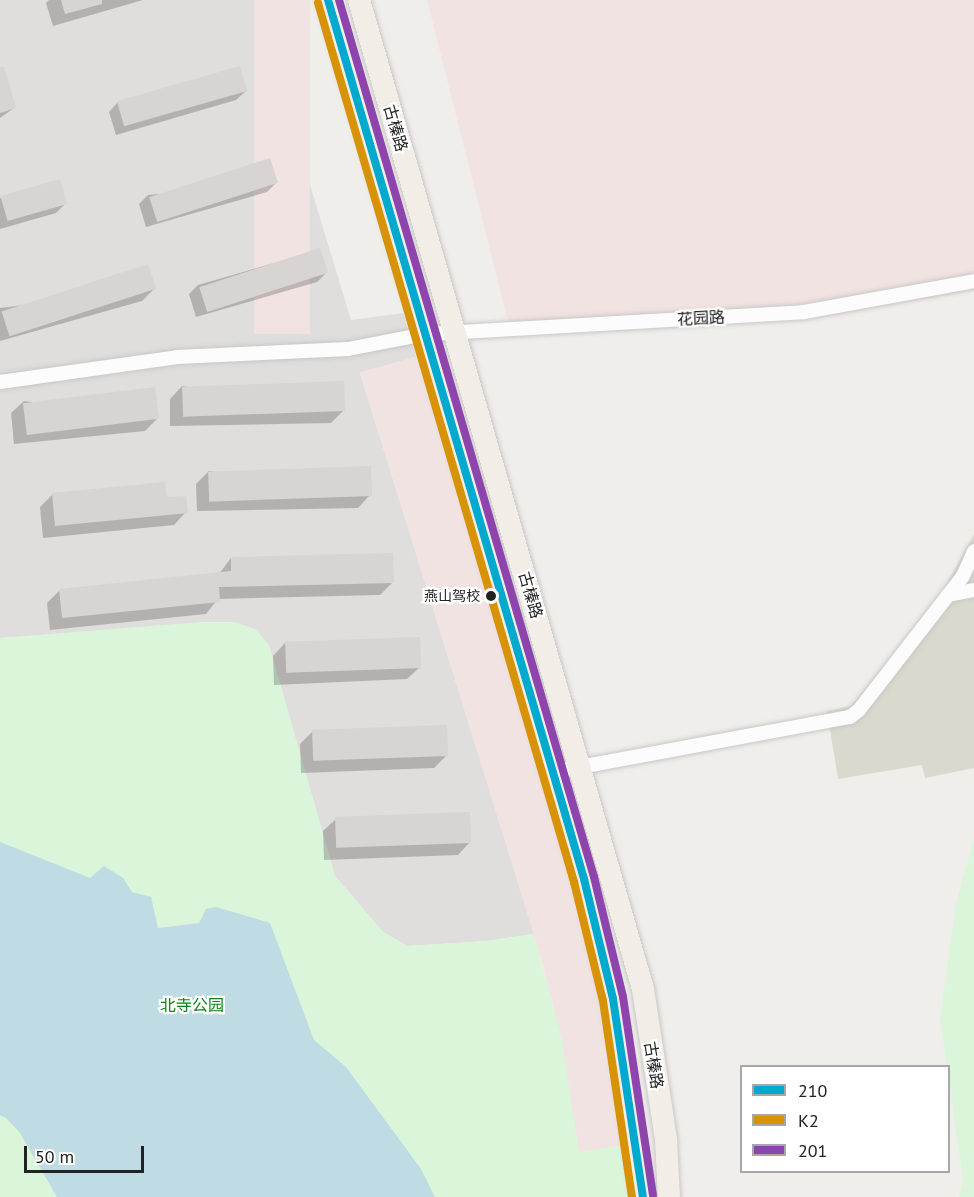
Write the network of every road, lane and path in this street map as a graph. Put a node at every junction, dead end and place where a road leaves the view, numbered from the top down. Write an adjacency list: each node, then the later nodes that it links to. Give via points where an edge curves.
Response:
1 (328, 0): 5 (main road, 古榛路)
2 (359, 0): 4 (main road, 古榛路)
3 (974, 281): 4 (street, 花园路, via 804,312)
4 (455, 332): 5 (street, 花园路); 10 (main road, 古榛路)
5 (425, 334): 6 (street, 花园路, via 348,350 177,357); 11 (main road, 古榛路)
6 (0, 382)
7 (974, 551): 9 (street, via 963,576)
8 (974, 590): 9 (street)
9 (948, 595): 10 (street, via 850,717)
10 (580, 767): 11 (street); 13 (main road, 古榛路, via 643,989 666,1140)
11 (553, 772): 12 (main road, 古榛路, via 613,999)
12 (643, 1197)
13 (669, 1197)

